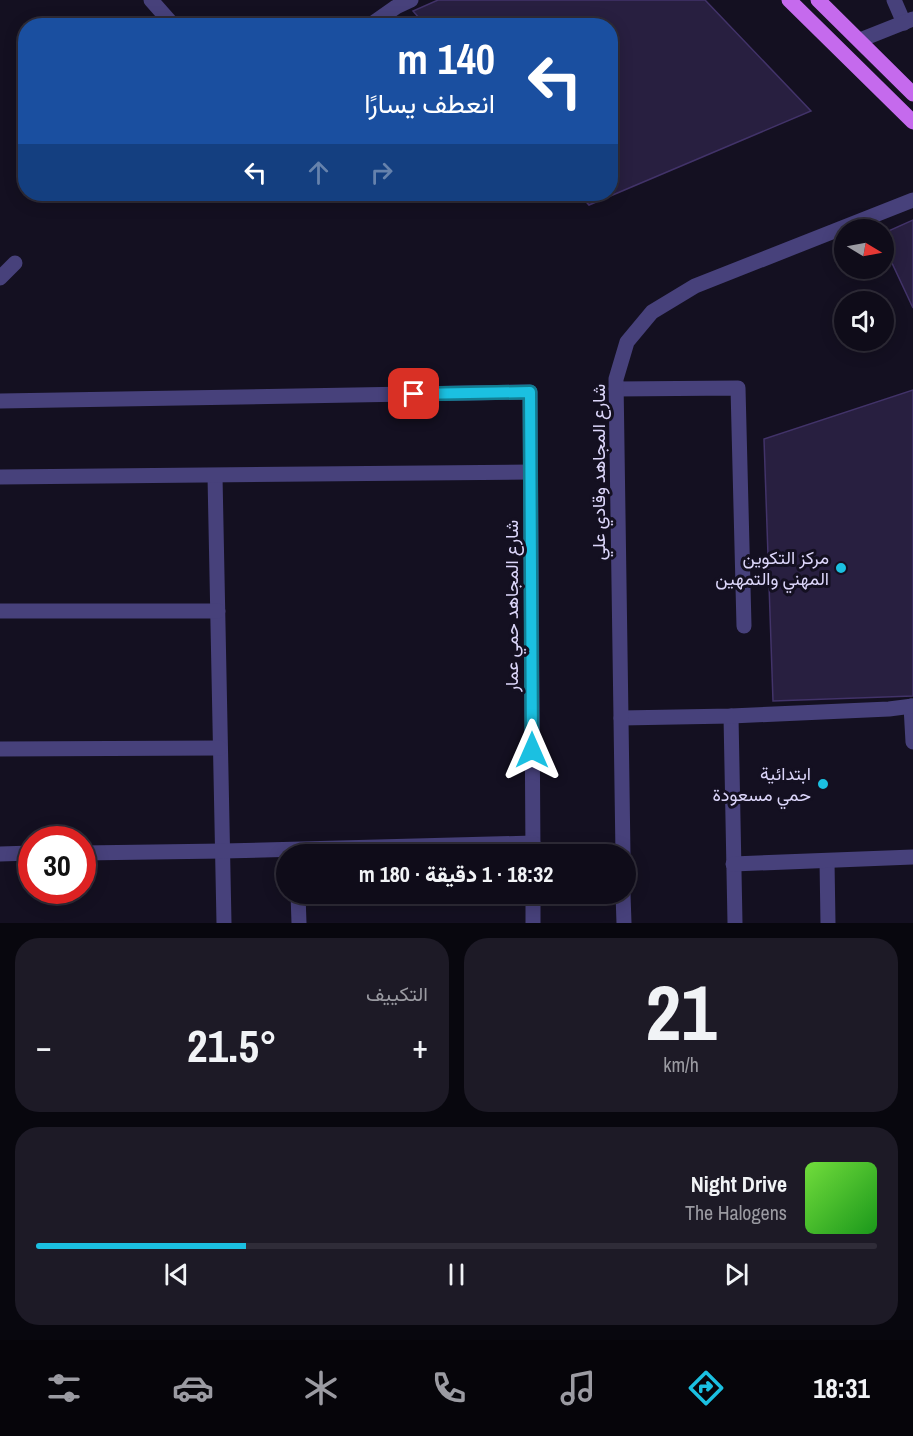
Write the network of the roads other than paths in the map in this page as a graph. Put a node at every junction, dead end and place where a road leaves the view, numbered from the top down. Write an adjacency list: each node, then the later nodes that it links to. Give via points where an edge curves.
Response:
1 (411, 0): 6 (street)
2 (789, 0): 12 (main road)
3 (818, 0): 10 (main road)
4 (894, 0): 9 (street)
5 (153, 1): 7 (street)
6 (393, 4): 8 (street)
7 (167, 18)
8 (378, 18)
9 (908, 21): 10 (street)
10 (860, 40): 11 (main road)
11 (913, 94)
12 (913, 122)
13 (913, 200): 16 (street, شارع المجاهد وقادي علي, via 695,286 652,312 627,342)
14 (15, 263): 15 (street)
15 (0, 278)
16 (616, 389): 23 (street, via 738,388); 26 (street, شارع المجاهد وقادي علي)
17 (0, 400): 18 (street, شارع المجاهد حمي عمار, via 530,392)
18 (530, 472): 19 (street); 30 (street, شارع المجاهد حمي عمار)
19 (215, 476): 20 (street); 22 (street)
20 (0, 477)
21 (0, 611): 22 (street)
22 (218, 611): 28 (street)
23 (744, 626)
24 (912, 706): 25 (street); 27 (street)
25 (731, 716): 26 (street); 39 (street)
26 (621, 718): 31 (street, شارع المجاهد وقادي علي)
27 (913, 742)
28 (220, 748): 29 (street); 32 (street)
29 (0, 749)
30 (533, 844)
31 (623, 844)
32 (223, 851): 33 (street); 35 (street); 43 (street)
33 (276, 852)
34 (18, 853): 36 (street)
35 (96, 853)
36 (0, 854)
37 (913, 857): 38 (street)
38 (827, 861): 39 (street); 48 (street)
39 (733, 864): 47 (street)
40 (298, 904): 44 (street)
41 (533, 904): 45 (street)
42 (623, 904): 46 (street)
43 (224, 923)
44 (299, 923)
45 (534, 923)
46 (624, 923)
47 (735, 923)
48 (828, 923)

